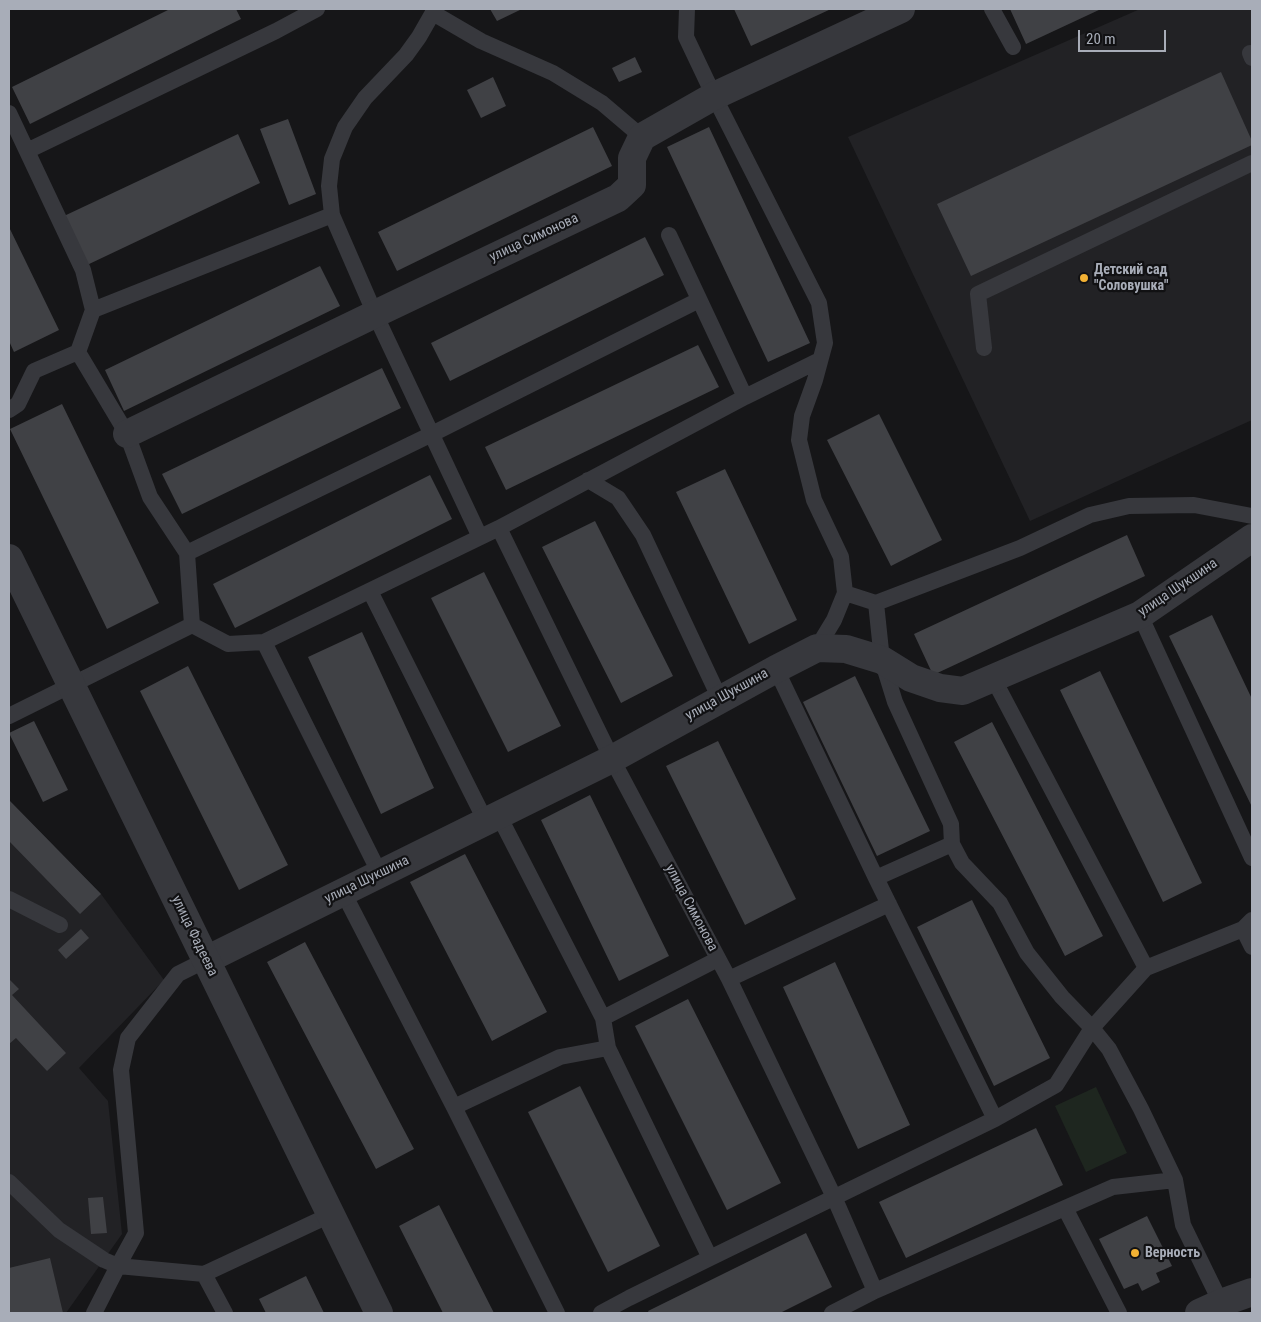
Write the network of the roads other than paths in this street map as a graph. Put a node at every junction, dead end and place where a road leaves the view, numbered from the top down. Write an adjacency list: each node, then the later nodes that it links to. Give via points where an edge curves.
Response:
1 (317, 9): 10 (lane)
2 (687, 9): 7 (lane, via 686,37)
3 (900, 9): 7 (street)
4 (992, 9): 6 (lane)
5 (434, 11): 9 (lane, via 481,41 553,73 602,103); 12 (lane, via 406,54 365,98 345,127 332,159 329,186)
6 (1013, 47)
7 (714, 96): 9 (street); 19 (lane, via 819,303 825,342)
8 (9, 113): 10 (lane)
9 (642, 137): 16 (street, улица Симонова, via 632,158 632,185 618,198)
10 (27, 152): 15 (lane, via 83,270)
11 (1252, 163): 17 (lane, via 978,294)
12 (332, 215): 15 (lane); 16 (lane)
13 (669, 235): 14 (lane)
14 (699, 300): 20 (lane); 23 (lane)
15 (93, 310): 18 (lane)
16 (375, 314): 22 (street, улица Симонова); 23 (lane)
17 (984, 348)
18 (78, 352): 21 (lane, via 34,371 18,404); 22 (lane)
19 (820, 360): 20 (lane); 32 (lane, via 802,416 799,440 814,500 841,558)
20 (745, 397): 24 (lane)
21 (9, 410)
22 (128, 434): 29 (lane, via 150,497)
23 (432, 434): 27 (lane); 29 (lane)
24 (588, 480): 26 (lane); 42 (lane, via 618,498 643,535)
25 (1252, 516): 33 (lane, via 1194,505 1129,506 1090,516 1020,548)
26 (499, 528): 27 (lane); 44 (lane, улица Симонова)
27 (480, 536): 31 (lane)
28 (1252, 538): 34 (street, улица Шукшина)
29 (187, 553): 35 (lane)
30 (9, 558): 41 (street, улица Фадеева)
31 (370, 591): 36 (lane); 45 (lane)
32 (845, 593): 33 (lane); 37 (lane)
33 (876, 603): 38 (lane)
34 (1140, 615): 40 (street, улица Шукшина); 47 (lane)
35 (192, 625): 36 (lane, via 228,644); 41 (lane)
36 (264, 642): 48 (lane)
37 (817, 648): 38 (street, улица Шукшина, via 846,649); 39 (street, улица Шукшина)
38 (882, 660): 40 (street, улица Шукшина, via 911,678 940,688 962,691); 46 (lane, via 896,702 951,824)
39 (776, 669): 42 (street, улица Шукшина); 49 (lane)
40 (993, 678): 58 (lane)
41 (71, 686): 43 (lane); 57 (street, улица Фадеева)
42 (720, 699): 44 (street, улица Шукшина)
43 (9, 716)
44 (612, 759): 45 (street, улица Шукшина); 56 (lane, улица Симонова)
45 (493, 819): 48 (street, улица Шукшина); 60 (lane)
46 (952, 844): 49 (lane); 61 (lane, via 962,863 1000,903 1027,953)
47 (1252, 858)
48 (380, 874): 50 (street, улица Шукшина)
49 (876, 878): 52 (lane)
50 (343, 892): 57 (street, улица Шукшина); 63 (lane)
51 (9, 899): 54 (lane)
52 (889, 904): 59 (lane); 64 (lane)
53 (1248, 924): 55 (lane); 58 (lane)
54 (60, 925)
55 (1252, 947)
56 (718, 959): 59 (lane, улица Симонова); 60 (lane)
57 (206, 960): 69 (street, улица Фадеева); 71 (lane, via 178,974 128,1038 121,1070 136,1233)
58 (1146, 968): 61 (lane)
59 (729, 979): 67 (lane, улица Симонова)
60 (603, 1018): 62 (lane)
61 (1092, 1028): 64 (lane, via 1056,1086); 65 (lane, via 1109,1049 1141,1108)
62 (608, 1048): 63 (lane, via 560,1057); 70 (lane)
63 (454, 1107): 79 (lane)
64 (995, 1119): 67 (lane)
65 (1174, 1180): 68 (lane, via 1113,1187); 75 (lane, via 1183,1225)
66 (9, 1182): 71 (lane, via 59,1230)
67 (834, 1197): 70 (lane); 73 (lane, улица Симонова)
68 (1065, 1208): 73 (lane); 82 (lane)
69 (330, 1215): 72 (lane); 78 (street, улица Фадеева)
70 (710, 1258): 80 (lane)
71 (118, 1266): 72 (lane); 76 (lane)
72 (204, 1274): 77 (lane)
73 (875, 1291): 81 (lane)
74 (1252, 1292): 75 (street)
75 (1210, 1308)
76 (94, 1313)
77 (225, 1313)
78 (379, 1313)
79 (558, 1313)
80 (601, 1313)
81 (832, 1313)
82 (1119, 1313)

